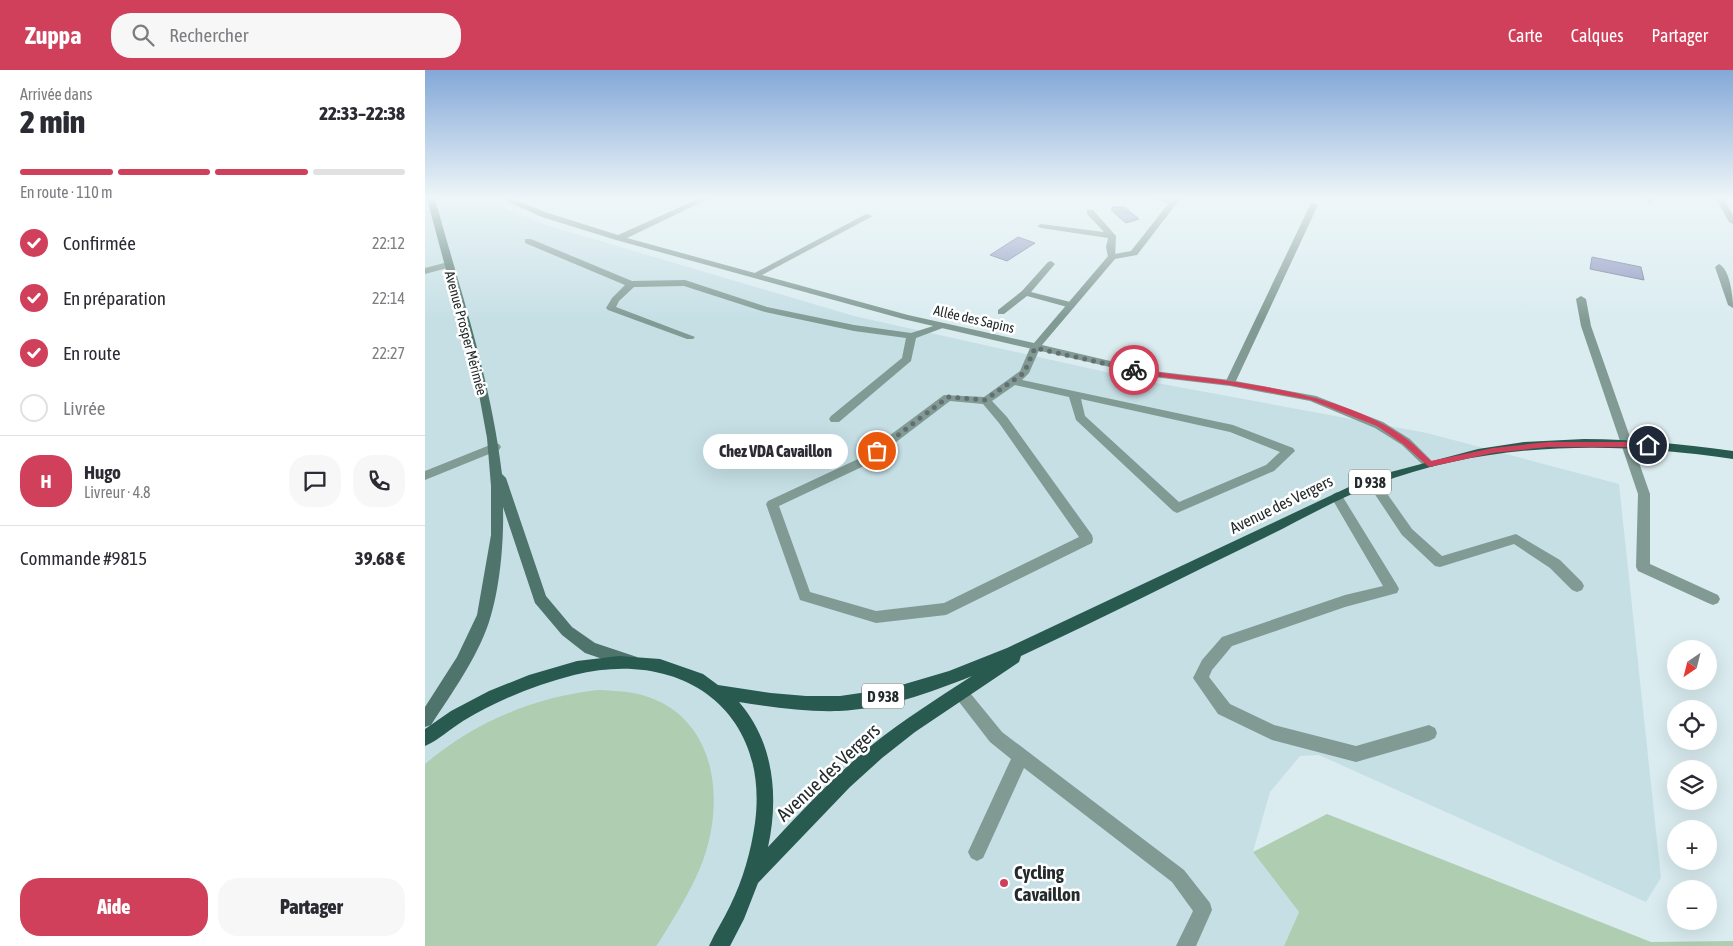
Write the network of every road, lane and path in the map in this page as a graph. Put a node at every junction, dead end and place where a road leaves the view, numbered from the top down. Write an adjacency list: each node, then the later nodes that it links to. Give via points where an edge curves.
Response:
1 (442, 240): 10 (main road, Avenue Prosper Mérimée)
2 (626, 240): 13 (street, Allée des Sapins)
3 (823, 240): 13 (street)
4 (1111, 240): 8 (street)
5 (1144, 240): 8 (street, via 1134,253)
6 (1298, 240): 25 (street)
7 (528, 241): 14 (street)
8 (1112, 257): 17 (street)
9 (1051, 264): 15 (street)
10 (448, 265): 12 (street); 30 (main road, Avenue Prosper Mérimée, via 479,373)
11 (1719, 267): 18 (street)
12 (425, 271)
13 (755, 275): 20 (street, Allée des Sapins)
14 (631, 284): 21 (street, via 685,283 765,309); 22 (street, via 611,308)
15 (1025, 293): 17 (street); 19 (street)
16 (1581, 300): 29 (street, via 1586,326)
17 (1071, 305): 23 (street)
18 (1733, 305)
19 (1001, 312)
20 (943, 326): 21 (street); 23 (street, Allée des Sapins)
21 (911, 336): 28 (street, via 907,359)
22 (690, 337)
23 (1035, 348): 24 (street, via 1024,373); 25 (street, Allée des Sapins, via 1153,374)
24 (1013, 381): 26 (street); 27 (street)
25 (1229, 383): 32 (street, Allée des Sapins, via 1312,398 1353,413 1406,442)
26 (1073, 395): 26 (street, via 1233,429 1289,451 1270,468 1177,508 1081,417)
27 (985, 400): 27 (street, via 948,397 862,462 772,504 805,596 876,617 946,609 1087,539 1003,420)
28 (835, 419)
29 (1626, 443): 31 (main road, Avenue des Vergers / D 938); 32 (main road, Avenue des Vergers / D 938, via 1548,444 1493,450); 38 (street, via 1644,494 1643,567)
30 (495, 447): 33 (main road, Avenue Prosper Mérimée); 34 (street)
31 (1733, 455)
32 (1429, 464): 35 (main road, Avenue des Vergers / D 938)
33 (497, 468): 40 (main road, Avenue Prosper Mérimée, via 540,599 567,631 590,648); 43 (main road, Avenue Prosper Mérimée, via 495,559 481,624 446,691)
34 (425, 476)
35 (1372, 481): 36 (main road, Avenue des Vergers / D 938); 37 (street, via 1407,532 1440,562 1516,539 1555,564)
36 (1337, 497): 39 (main road, Avenue des Vergers / D 938); 44 (street, via 1392,589 1327,606 1227,641 1207,664 1201,678 1224,709 1272,732 1356,754)
37 (1577, 586)
38 (1713, 599)
39 (1038, 641): 41 (main road, Avenue des Vergers / D 938, via 953,676 859,702 816,705); 42 (main road, Avenue des Vergers / D 938)
40 (636, 663): 41 (main road, D 938, via 667,667 695,677); 45 (main road, D 938, via 599,664 519,685 477,705)
41 (719, 692): 48 (main road, D 938, via 742,715 757,746 765,783 764,827)
42 (961, 693): 46 (street, via 996,737); 48 (main road, Avenue des Vergers / D 938, via 914,722 875,753)
43 (425, 720)
44 (1429, 733)
45 (425, 738)
46 (1021, 756): 47 (street); 50 (street, via 1178,876 1203,910)
47 (977, 852)
48 (753, 876): 49 (main road, D 938, via 732,925)
49 (719, 946)
50 (1186, 946)

